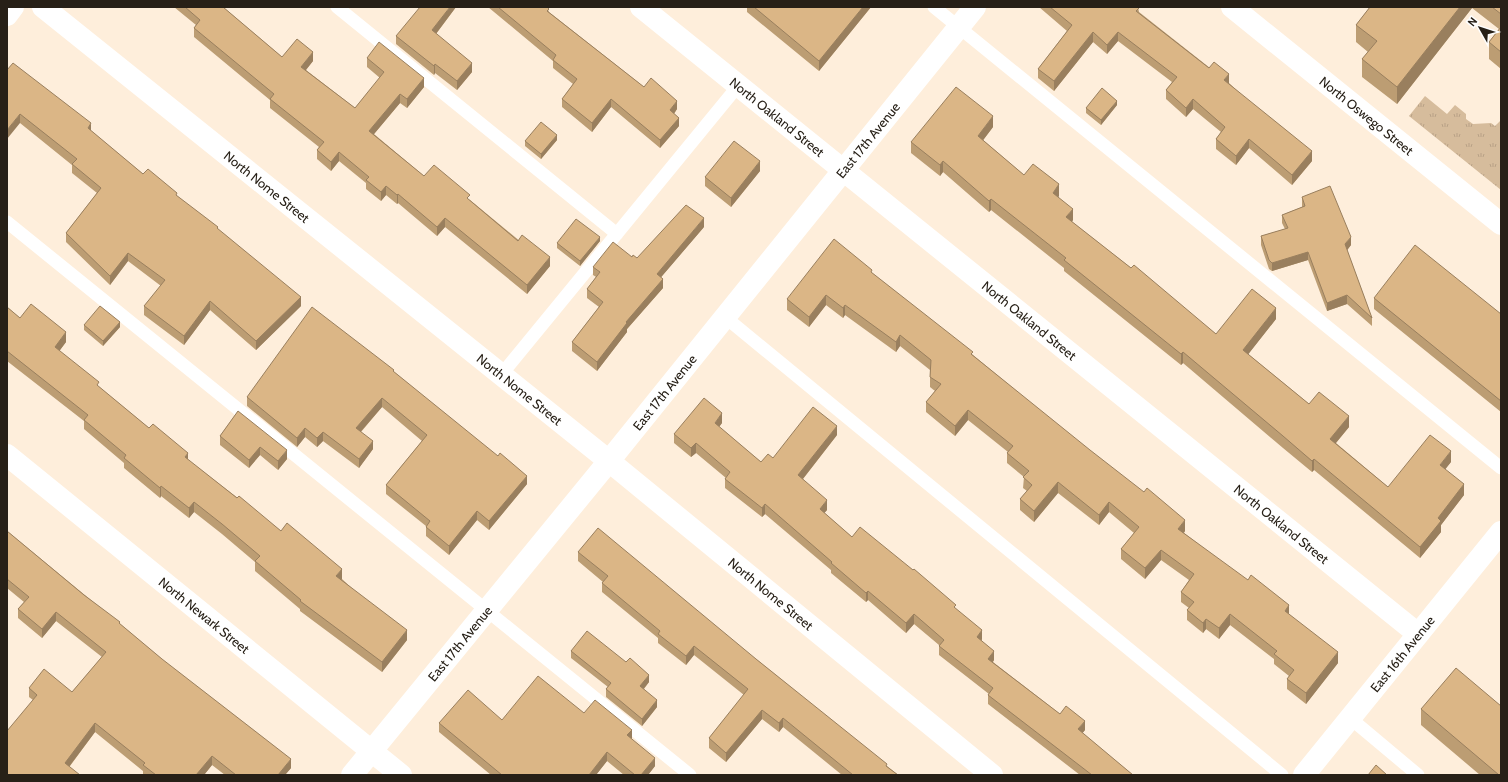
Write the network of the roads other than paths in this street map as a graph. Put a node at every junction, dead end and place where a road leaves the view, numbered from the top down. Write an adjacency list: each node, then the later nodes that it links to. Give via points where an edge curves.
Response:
1 (13, 7): 8 (street)
2 (43, 7): 16 (street, North Nome Street)
3 (337, 7): 14 (lane)
4 (641, 7): 10 (street, North Oakland Street)
5 (934, 7): 9 (lane)
6 (975, 7): 9 (street, East 17th Avenue)
7 (1232, 7): 13 (street, North Oswego Street)
8 (7, 15)
9 (959, 27): 11 (street, East 17th Avenue); 19 (lane)
10 (738, 86): 11 (street, North Oakland Street); 14 (lane)
11 (844, 171): 15 (street, East 17th Avenue); 22 (street, North Oakland Street)
12 (7, 222): 21 (lane)
13 (1501, 224)
14 (617, 234): 16 (lane)
15 (725, 317): 18 (street, East 17th Avenue); 29 (lane)
16 (502, 375): 18 (street, North Nome Street)
17 (7, 455): 24 (street, North Newark Street)
18 (609, 461): 21 (street, East 17th Avenue); 28 (street, North Nome Street)
19 (1501, 468)
20 (1501, 534): 22 (street, East 16th Avenue)
21 (487, 609): 24 (street, East 17th Avenue); 27 (lane)
22 (1418, 634): 23 (street, East 16th Avenue)
23 (1350, 718): 30 (street, East 16th Avenue); 31 (lane)
24 (371, 752): 25 (street, East 17th Avenue); 26 (street, North Newark Street)
25 (352, 775)
26 (401, 775)
27 (690, 775)
28 (992, 775)
29 (1282, 775)
30 (1304, 775)
31 (1418, 775)

